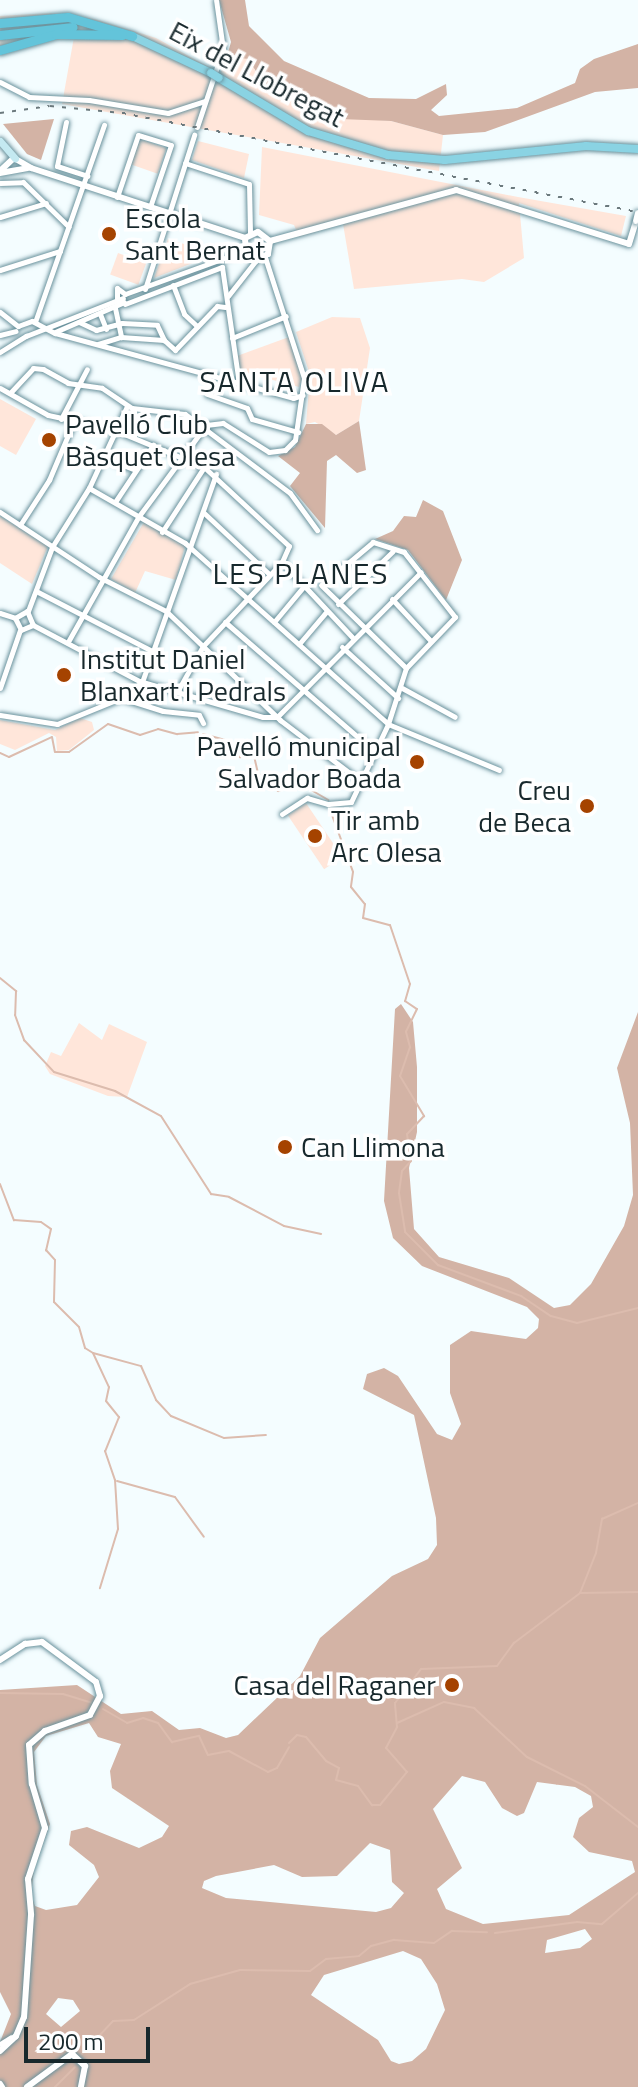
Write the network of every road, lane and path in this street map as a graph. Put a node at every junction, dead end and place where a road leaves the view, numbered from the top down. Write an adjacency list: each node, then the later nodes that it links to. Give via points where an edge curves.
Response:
1 (216, 0): 7 (street, via 223,49)
2 (0, 23): 4 (highway, via 68,17)
3 (2, 35): 4 (highway, Eix del Llobregat, via 81,27)
4 (132, 36): 5 (highway, via 76,32); 13 (main road, Eix del Llobregat, via 215,75 308,131 388,155 445,160 586,146)
5 (0, 50)
6 (0, 82): 7 (street, via 29,97 168,113)
7 (205, 101): 10 (street)
8 (66, 122): 17 (street, via 57,166)
9 (104, 125): 17 (street)
10 (197, 127)
11 (194, 135): 15 (street)
12 (2, 143): 14 (main road)
13 (638, 149)
14 (12, 163): 16 (street); 19 (street)
15 (185, 163): 23 (street); 27 (street, via 249,184)
16 (0, 172)
17 (87, 176): 19 (street)
18 (0, 183): 21 (street, via 15,178)
19 (83, 186): 20 (street); 26 (street)
20 (117, 197): 22 (street); 22 (street, via 138,135 171,145)
21 (47, 202): 24 (street); 26 (street)
22 (150, 207): 23 (street)
23 (169, 214): 27 (street); 34 (street)
24 (0, 217)
25 (637, 217): 28 (street, via 629,244 456,190)
26 (69, 227): 29 (street)
27 (248, 236): 28 (street, via 261,233); 30 (street)
28 (270, 241): 31 (street)
29 (60, 251): 32 (street); 42 (street)
30 (244, 251): 31 (street); 34 (street)
31 (261, 258): 35 (street); 41 (street)
32 (0, 270)
33 (173, 285): 35 (street, via 222,267); 36 (street); 45 (street, via 184,314)
34 (145, 289): 36 (street)
35 (228, 296): 37 (street)
36 (122, 298): 38 (street); 46 (street)
37 (225, 307): 45 (street, via 217,306); 52 (street)
38 (115, 308): 40 (street); 44 (street)
39 (0, 312): 47 (street)
40 (100, 314): 43 (street); 48 (street)
41 (286, 316): 52 (street); 63 (street, via 304,378)
42 (35, 322): 46 (street); 47 (street)
43 (79, 322): 48 (street, via 82,328); 49 (street)
44 (122, 323): 48 (street); 51 (street); 53 (street, via 157,325)
45 (197, 326): 53 (street, via 175,350)
46 (45, 328): 49 (street); 54 (street)
47 (17, 329): 50 (street); 54 (street)
48 (106, 329)
49 (55, 333): 55 (street)
50 (0, 335)
51 (121, 337): 53 (street); 55 (street)
52 (232, 338): 58 (street)
53 (164, 340)
54 (16, 342): 56 (street)
55 (97, 344): 58 (street)
56 (0, 352)
57 (87, 369): 59 (street)
58 (239, 383): 63 (street, via 293,398)
59 (78, 385): 61 (street, via 33,368); 64 (street, via 102,388); 65 (street)
60 (0, 388): 61 (street)
61 (10, 393): 65 (street)
62 (207, 394): 69 (street, via 247,408 252,419)
63 (303, 395): 69 (street)
64 (127, 406): 67 (street, via 185,414); 68 (street)
65 (61, 419): 66 (street)
66 (74, 421): 68 (street); 81 (street, via 49,480)
67 (204, 427): 69 (street, via 216,420 269,452 292,446); 71 (street); 82 (street, via 290,493)
68 (112, 429): 70 (street); 72 (street)
69 (298, 432)
70 (153, 445): 71 (street); 74 (street)
71 (181, 456): 73 (street); 80 (street)
72 (102, 457): 74 (street); 76 (street)
73 (204, 467): 75 (street); 83 (street)
74 (136, 470): 77 (street)
75 (216, 474): 79 (street); 87 (street, via 290,549)
76 (89, 488): 77 (street); 84 (street)
77 (115, 502): 80 (street)
78 (0, 512): 81 (street)
79 (203, 512): 85 (street); 89 (street)
80 (139, 516): 83 (street); 91 (street)
81 (20, 525): 84 (street)
82 (317, 530)
83 (162, 532): 85 (street)
84 (52, 547): 91 (street); 94 (street)
85 (191, 548): 95 (street); 101 (street)
86 (393, 551): 88 (street, via 407,553); 90 (street, via 373,542); 97 (street)
87 (282, 562): 89 (street); 93 (street)
88 (421, 572): 96 (street); 111 (street, via 455,617)
89 (269, 574): 95 (street)
90 (335, 574)
91 (104, 580): 101 (street); 102 (street)
92 (321, 585): 97 (street)
93 (304, 586): 99 (street); 105 (street)
94 (36, 591): 98 (street); 102 (street)
95 (246, 599): 104 (street); 105 (street)
96 (392, 599): 107 (street); 111 (street)
97 (338, 604): 107 (street)
98 (28, 611): 103 (street); 106 (street)
99 (327, 611): 109 (street); 112 (street)
100 (0, 613): 103 (street)
101 (169, 613): 113 (street); 115 (street)
102 (83, 616): 110 (street); 115 (street)
103 (15, 618): 108 (street)
104 (225, 622): 113 (street); 121 (street)
105 (274, 622): 112 (street)
106 (33, 625): 108 (street); 110 (street)
107 (362, 628): 109 (street); 117 (street)
108 (20, 630): 119 (street)
109 (352, 637): 114 (street)
110 (69, 640): 118 (street)
111 (430, 640): 117 (street)
112 (299, 644): 116 (street)
113 (203, 646): 122 (street); 126 (street)
114 (342, 647): 116 (street); 124 (street)
115 (156, 653): 118 (street)
116 (324, 666): 121 (street); 129 (street)
117 (406, 668): 120 (street)
118 (142, 682): 122 (street); 123 (street)
119 (0, 688)
120 (402, 688): 124 (street); 127 (street)
121 (301, 690): 126 (street); 130 (street)
122 (177, 692): 126 (street)
123 (121, 698): 125 (street, via 48,725); 128 (street, via 199,715)
124 (398, 698): 129 (street)
125 (0, 715)
126 (277, 717): 132 (street)
127 (455, 717)
128 (203, 723)
129 (388, 724): 130 (street); 131 (street)
130 (375, 753): 132 (street)
131 (499, 770)
132 (363, 783): 133 (street, via 348,804 307,798)
133 (282, 814)
134 (0, 1660): 135 (street, via 25,1644 42,1642 100,1689 90,1715 45,1731 29,1745 32,1784 45,1828 28,1879 31,1915 24,2015)
135 (16, 2036): 136 (street); 137 (street)
136 (0, 2044)
137 (0, 2051)
138 (27, 2087): 139 (street, via 72,2054 85,2066)
139 (81, 2087)

